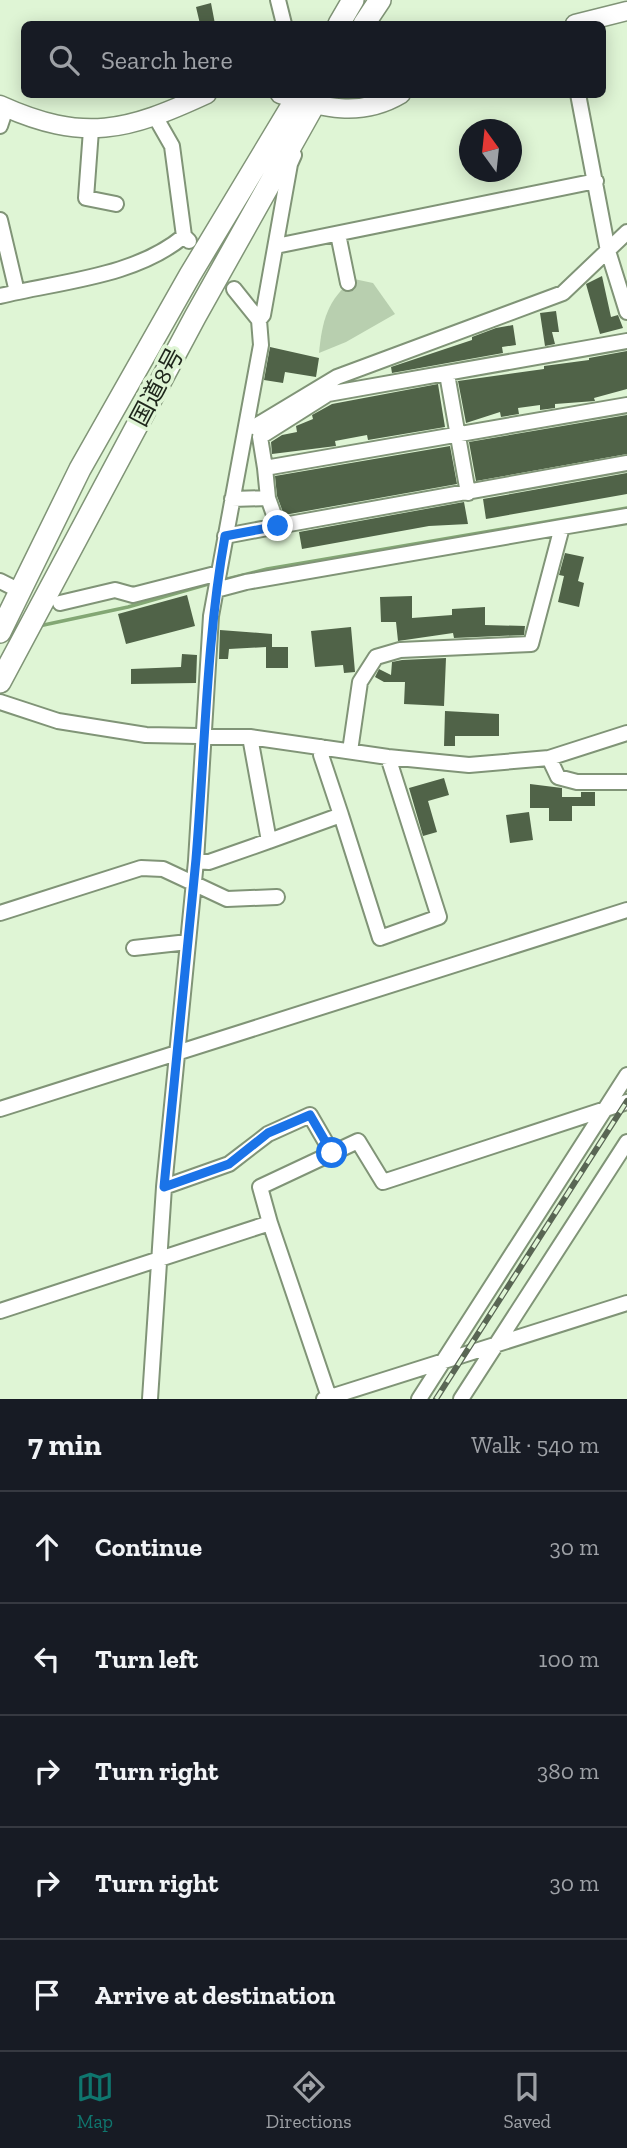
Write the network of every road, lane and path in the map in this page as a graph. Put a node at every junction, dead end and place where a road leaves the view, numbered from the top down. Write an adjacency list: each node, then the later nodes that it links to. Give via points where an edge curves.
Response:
1 (278, 0): 5 (street)
2 (352, 0): 6 (highway)
3 (380, 0): 7 (highway)
4 (617, 8): 8 (main road)
5 (283, 21)
6 (341, 21)
7 (366, 21)
8 (583, 21)
9 (199, 98): 14 (main road)
10 (393, 98): 12 (main road, via 372,108)
11 (579, 98): 17 (street)
12 (313, 100): 22 (street, via 290,164); 47 (highway, 国道8号, via 190,275 87,456); 50 (highway, 国道8号)
13 (3, 107): 15 (street); 16 (main road, via 60,127)
14 (156, 118): 16 (main road); 26 (street, via 172,146 186,238 140,264)
15 (0, 126)
16 (91, 130): 18 (street, via 86,198)
17 (596, 181): 21 (street); 23 (street)
18 (116, 204)
19 (0, 220): 26 (street)
20 (627, 232): 23 (street)
21 (338, 234): 22 (street); 24 (street)
22 (276, 246): 29 (street)
23 (608, 251): 28 (street); 33 (street, via 563,293 337,377)
24 (348, 283)
25 (234, 289): 29 (street)
26 (17, 292): 27 (street)
27 (0, 296)
28 (627, 312)
29 (259, 320): 39 (street, via 261,345)
30 (627, 341): 31 (street)
31 (447, 374): 34 (street); 36 (street, via 328,394 260,437)
32 (627, 405): 34 (street)
33 (254, 427)
34 (458, 435): 36 (street); 37 (street)
35 (627, 463): 37 (street)
36 (265, 468): 38 (street)
37 (468, 492): 41 (street)
38 (268, 498): 39 (street); 41 (street)
39 (232, 499): 43 (street)
40 (627, 516): 42 (street)
41 (278, 526): 43 (street)
42 (562, 527): 46 (street); 56 (street, via 531,644 400,650 376,657 360,682)
43 (225, 536): 44 (street)
44 (219, 573): 46 (street); 48 (street, via 133,595 115,590)
45 (0, 580): 47 (street)
46 (216, 590): 53 (street)
47 (20, 591): 49 (highway, 国道8号)
48 (60, 603)
49 (0, 632)
50 (0, 682)
51 (0, 702): 53 (street, via 105,729)
52 (627, 733): 58 (street)
53 (204, 737): 54 (street); 62 (street)
54 (250, 737): 55 (street); 61 (street)
55 (321, 747): 56 (street); 60 (street)
56 (350, 751): 57 (street)
57 (388, 757): 58 (street, via 469,765); 60 (street, via 439,917 380,937)
58 (549, 758): 59 (street, via 558,777 578,782)
59 (627, 782)
60 (341, 815): 61 (street)
61 (269, 841): 62 (street, via 209,862)
62 (196, 861): 63 (street)
63 (193, 882): 64 (street, via 227,899); 66 (street, via 163,869 141,868); 67 (street)
64 (277, 897)
65 (627, 910): 69 (street)
66 (0, 914)
67 (188, 942): 68 (street); 69 (street)
68 (134, 948)
69 (178, 1053): 73 (street); 76 (street)
70 (627, 1075): 72 (street)
71 (627, 1102): 72 (street)
72 (606, 1108): 75 (street, via 383,1182 358,1141); 82 (street)
73 (0, 1109)
74 (627, 1142): 81 (street)
75 (332, 1153): 76 (street, via 310,1115 268,1133 229,1164); 77 (street, via 260,1187)
76 (164, 1187): 78 (street)
77 (270, 1223): 78 (street); 83 (street)
78 (159, 1260): 80 (street); 84 (street)
79 (627, 1303): 81 (street)
80 (0, 1311)
81 (495, 1345): 82 (street); 86 (street)
82 (446, 1360): 83 (street); 85 (street)
83 (333, 1397)
84 (150, 1399)
85 (419, 1399)
86 (461, 1399)

